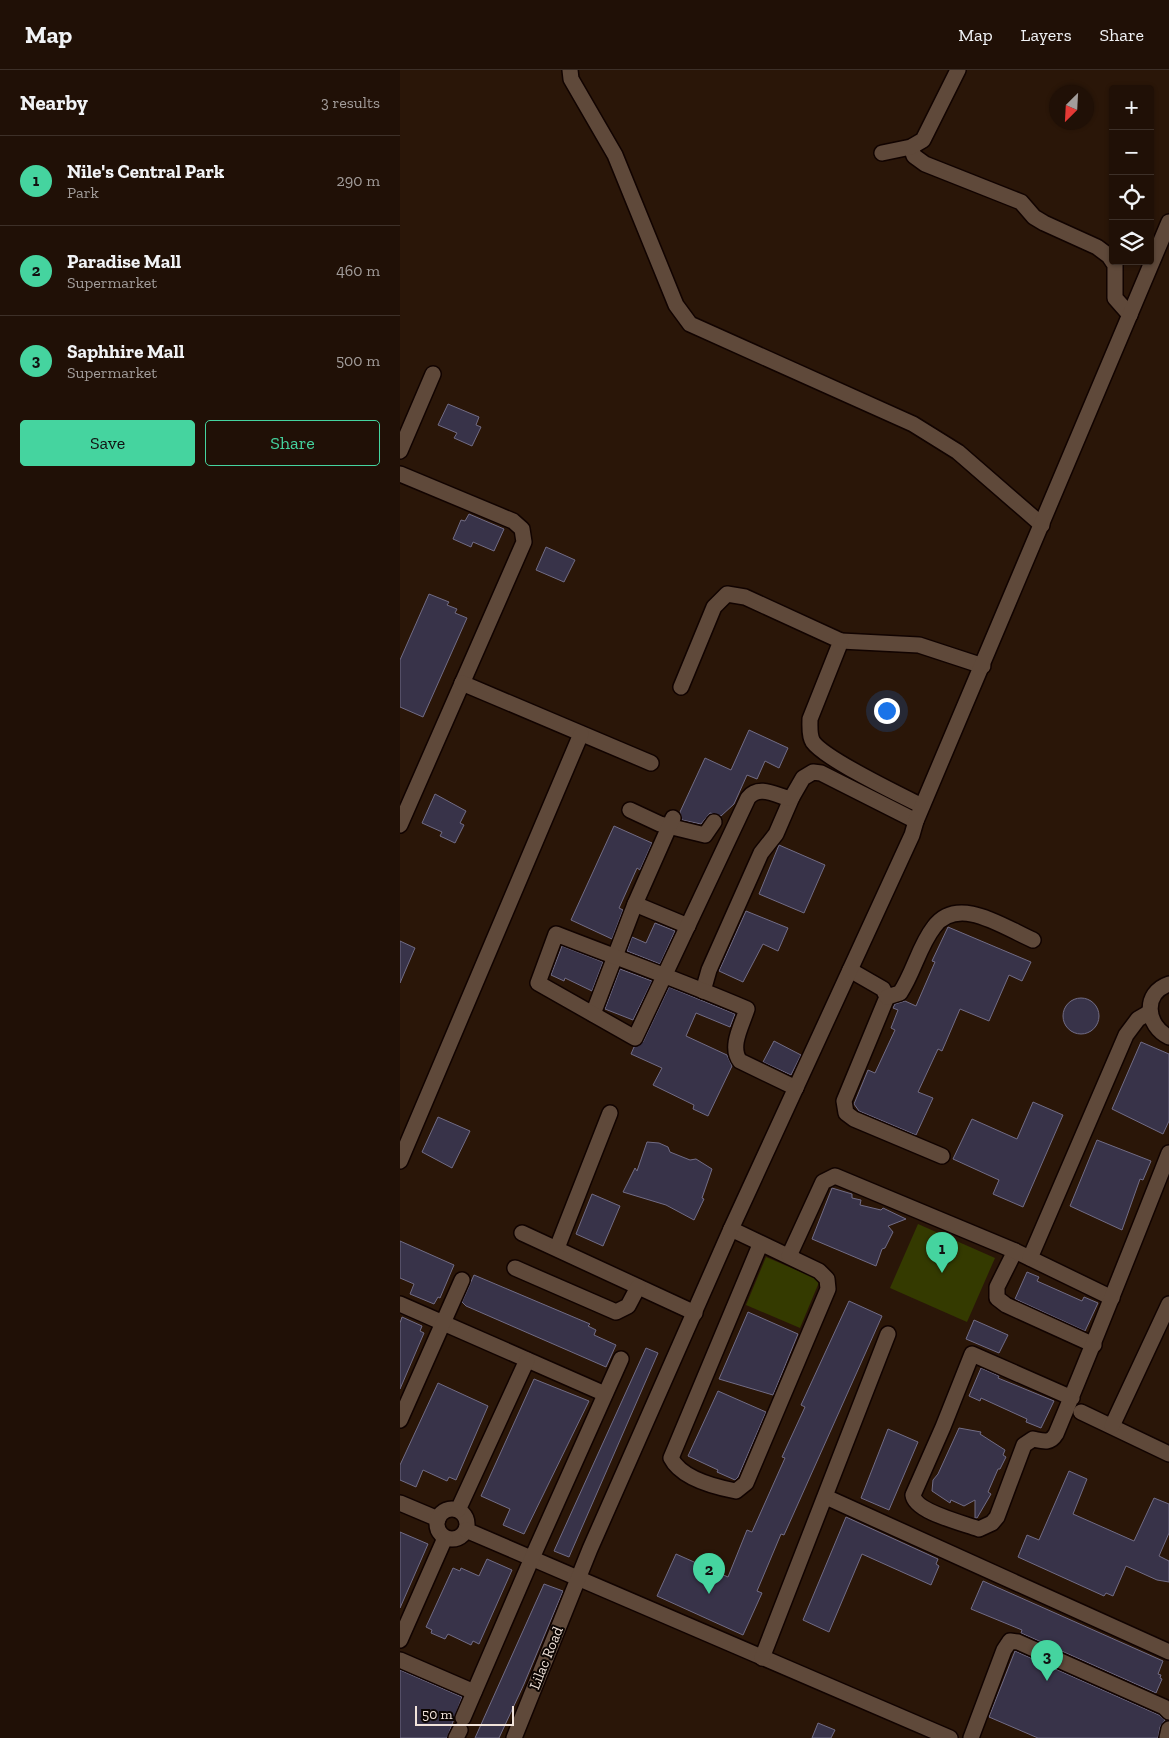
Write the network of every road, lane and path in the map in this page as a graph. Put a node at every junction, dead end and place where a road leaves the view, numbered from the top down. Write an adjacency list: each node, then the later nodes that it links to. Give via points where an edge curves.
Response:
1 (570, 70): 10 (street, via 571,79 624,176 676,305 690,324 922,428 958,452)
2 (958, 70): 3 (street, via 923,140)
3 (911, 147): 4 (street); 6 (street, via 914,156 925,164 1022,202 1034,217 1109,256 1115,266 1115,298)
4 (882, 153)
5 (1169, 222): 6 (street, Lilac Road)
6 (1130, 315): 10 (street, Lilac Road)
7 (433, 374): 8 (street)
8 (400, 451)
9 (400, 474): 13 (street, via 513,521 522,529 524,542)
10 (1042, 525): 12 (street, Lilac Road)
11 (841, 641): 12 (street, via 919,645); 14 (street, via 745,597 727,594 714,607); 18 (street, via 810,719 813,742 830,756)
12 (983, 666): 18 (street, Lilac Road)
13 (462, 683): 15 (street); 23 (street)
14 (681, 687)
15 (581, 734): 16 (street); 40 (street)
16 (651, 763)
17 (792, 797): 21 (street, via 803,778 813,772 821,773); 25 (street, via 759,790 750,795); 31 (street, via 776,834 761,852)
18 (922, 806): 21 (street, Lilac Road)
19 (630, 810): 20 (street, via 660,824)
20 (672, 821): 22 (street, via 705,835); 24 (street)
21 (916, 821): 28 (street, Lilac Road)
22 (714, 822)
23 (400, 825)
24 (635, 904): 25 (street); 27 (street)
25 (688, 926): 29 (street)
26 (1033, 940): 32 (street, via 972,913 955,912 934,927 900,993)
27 (614, 957): 29 (street); 34 (street); 34 (street, via 556,934 538,983)
28 (850, 970): 32 (street, via 883,989); 36 (street, Lilac Road)
29 (665, 977): 31 (street); 34 (street, via 635,1038)
30 (1169, 984): 33 (street, via 1156,992)
31 (703, 991): 36 (street, via 747,1009 735,1045 735,1054 740,1061)
32 (887, 997): 39 (street, via 844,1107 846,1113 854,1120)
33 (1150, 1012): 35 (street, via 1154,1025); 47 (street, via 1138,1019 1126,1036)
34 (593, 1014)
35 (1169, 1037)
36 (796, 1088): 41 (street, Lilac Road)
37 (610, 1113): 44 (street)
38 (1169, 1153): 51 (street)
39 (942, 1156)
40 (400, 1161)
41 (731, 1229): 43 (street); 54 (street, Lilac Road)
42 (522, 1233): 44 (street)
43 (760, 1245): 46 (street); 46 (street, via 671,1458 680,1470 721,1488 736,1491 746,1483 828,1289 827,1279 819,1271)
44 (557, 1248): 50 (street)
45 (1014, 1251): 46 (street, via 835,1176 823,1182); 47 (street); 57 (street, via 997,1287 997,1298)
46 (789, 1256)
47 (1030, 1258): 51 (street)
48 (515, 1268): 50 (street, via 616,1312 628,1306)
49 (462, 1280): 55 (street)
50 (638, 1287): 54 (street)
51 (1112, 1298): 57 (street)
52 (400, 1304): 55 (street)
53 (1169, 1304): 64 (street)
54 (695, 1313): 73 (street, Lilac Road)
55 (443, 1323): 59 (street); 63 (street)
56 (888, 1334): 66 (street)
57 (1094, 1345): 61 (street)
58 (621, 1359): 60 (street)
59 (527, 1360): 60 (street); 68 (street)
60 (605, 1394): 72 (street)
61 (1072, 1398): 61 (street, via 1053,1440 1033,1439 1024,1445 997,1517 986,1527 979,1529 921,1508 913,1501 912,1495 972,1354)
62 (1081, 1412): 64 (street)
63 (400, 1420)
64 (1112, 1426): 65 (street)
65 (1169, 1454)
66 (826, 1497): 75 (street); 76 (street)
67 (400, 1503): 69 (street)
68 (458, 1510): 69 (street, via 446,1510); 70 (street, via 466,1519)
69 (438, 1519): 71 (street, via 439,1532)
70 (466, 1530): 71 (street, via 457,1539); 72 (street)
71 (445, 1538): 74 (street)
72 (532, 1558): 73 (street); 78 (street)
73 (578, 1577): 76 (street); 83 (street, Lilac Road)
74 (400, 1640)
75 (1169, 1652)
76 (762, 1658): 84 (street)
77 (400, 1660): 78 (street)
78 (474, 1692): 80 (street)
79 (1169, 1712): 82 (street, via 1164,1707 1010,1641 1004,1650)
80 (460, 1729)
81 (1169, 1729): 85 (street)
82 (976, 1736)
83 (514, 1738)
84 (950, 1738)
85 (1167, 1738)

